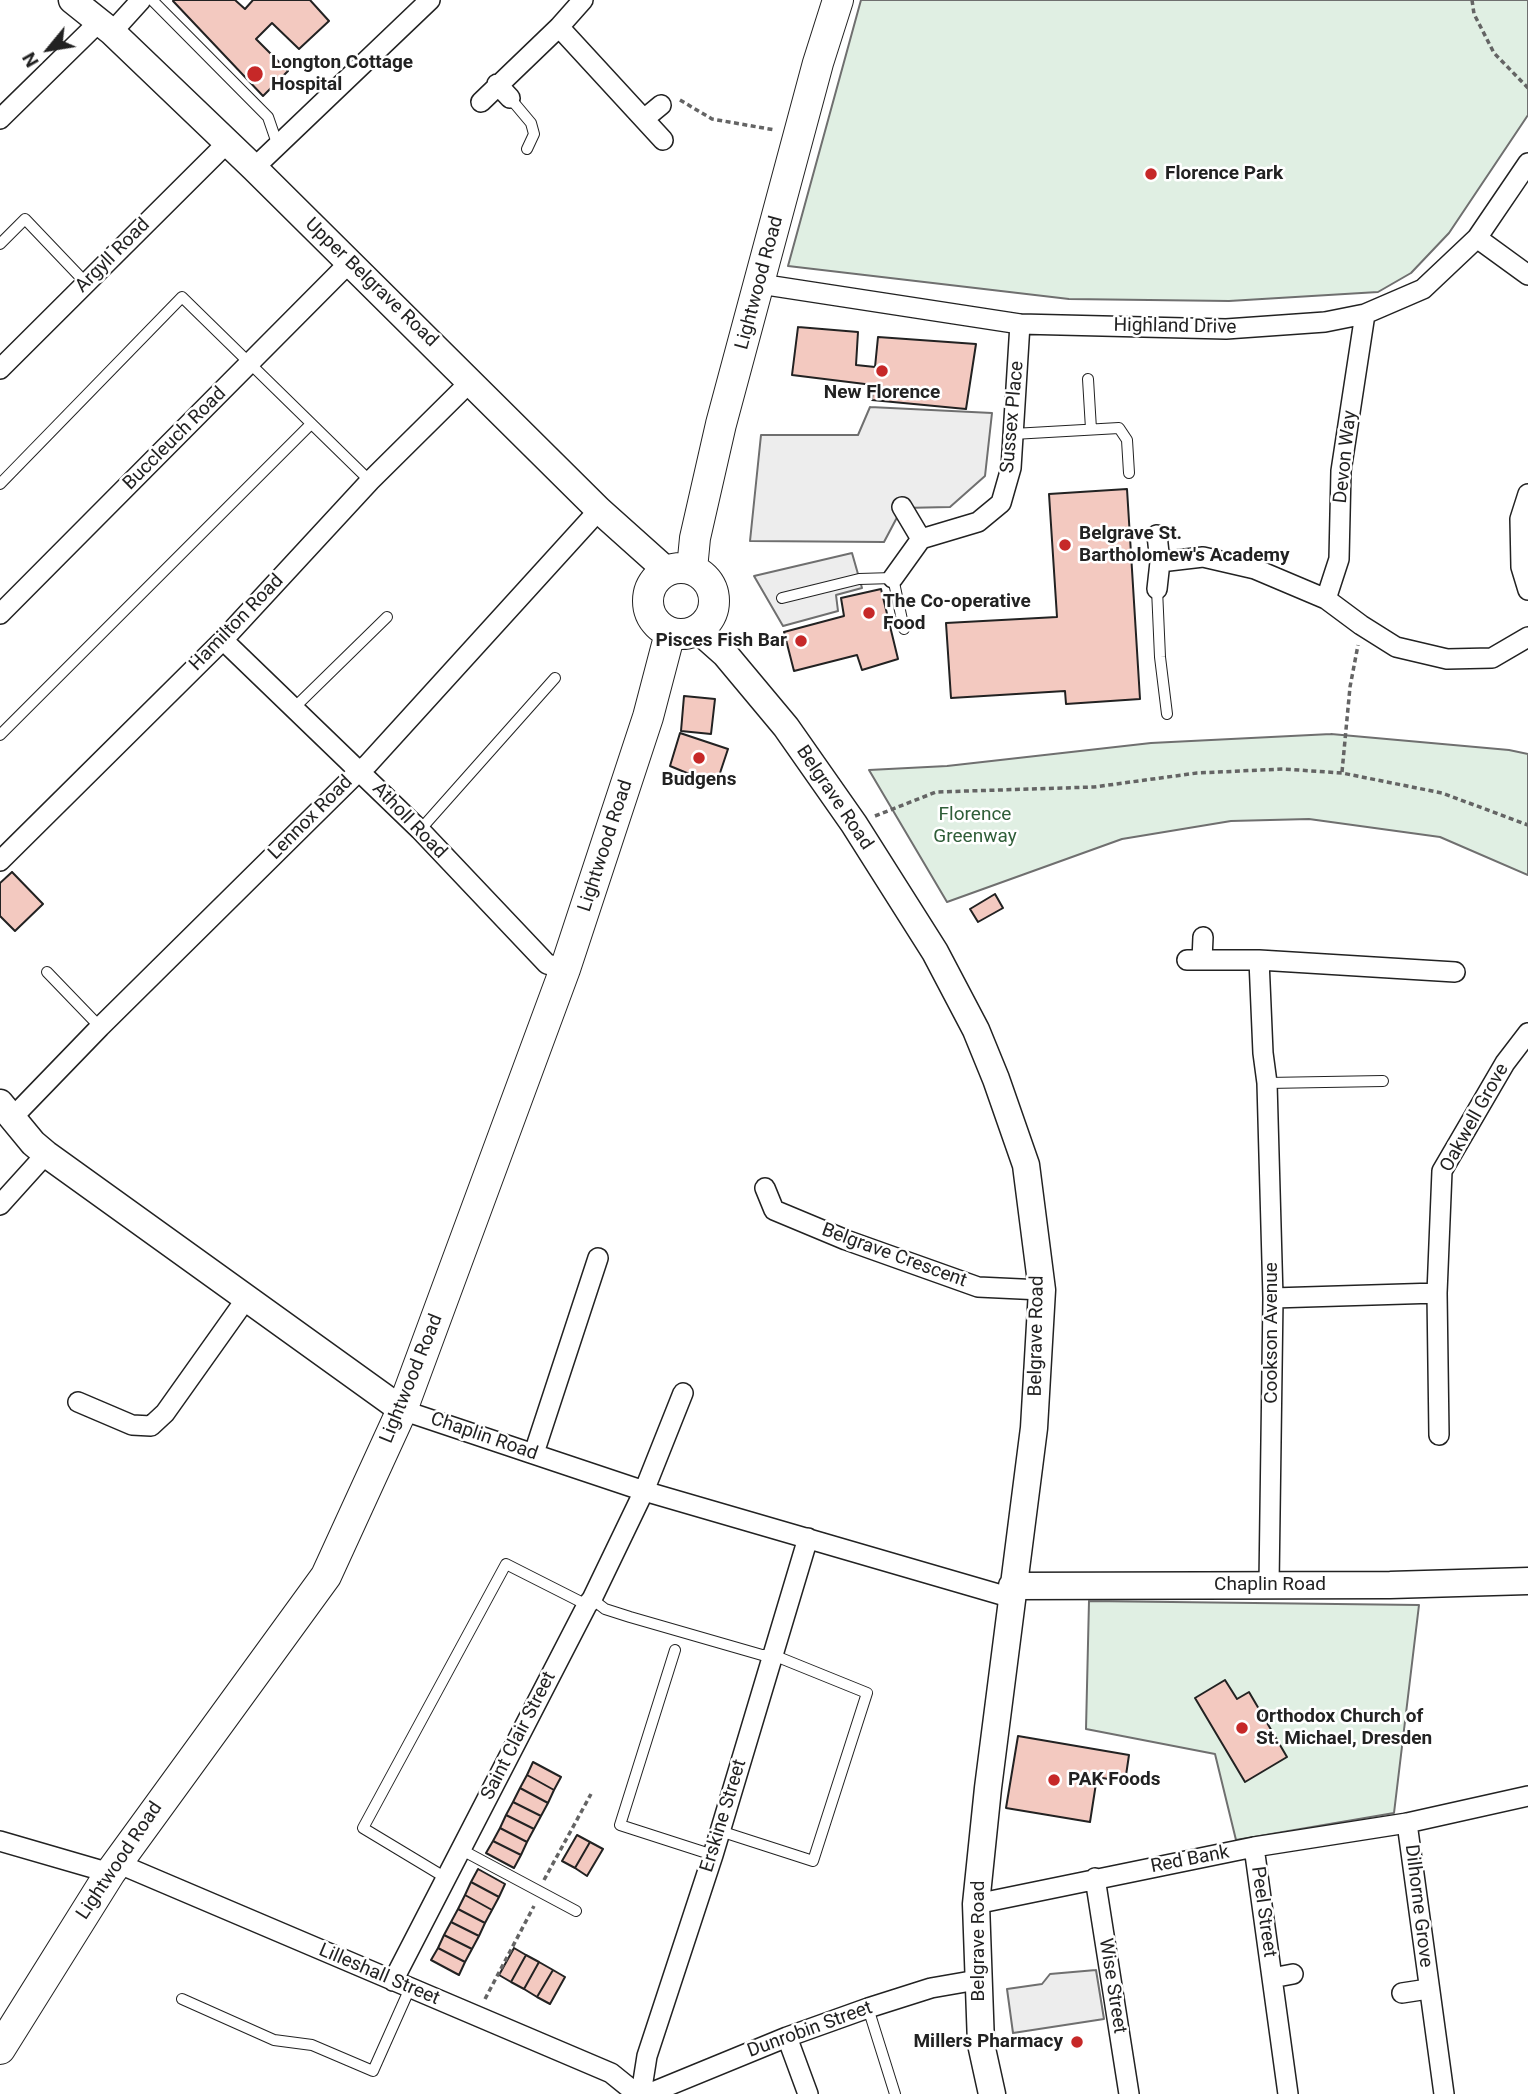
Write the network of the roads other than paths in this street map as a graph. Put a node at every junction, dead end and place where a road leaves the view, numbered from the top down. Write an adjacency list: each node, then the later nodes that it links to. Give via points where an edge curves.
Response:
1 (72, 0): 7 (street, Upper Belgrave Road)
2 (141, 0): 7 (street)
3 (152, 0): 16 (lane, via 268,117)
4 (430, 0): 16 (street)
5 (583, 0): 8 (street)
6 (838, 0): 25 (main road, Lightwood Road)
7 (106, 26): 12 (street); 15 (street, Upper Belgrave Road)
8 (559, 27): 9 (street); 13 (street)
9 (504, 91): 10 (street); 17 (lane, via 531,123 534,134)
10 (481, 102)
11 (661, 105): 13 (street)
12 (0, 119)
13 (644, 119): 14 (street)
14 (663, 140)
15 (227, 143): 19 (street, Upper Belgrave Road); 24 (street, Argyll Road)
16 (278, 146): 19 (street)
17 (527, 149)
18 (1528, 163): 20 (street, Highland Drive)
19 (254, 168): 22 (street, Upper Belgrave Road)
20 (1478, 238): 23 (street); 26 (street, Highland Drive, via 1423,289)
21 (0, 244): 24 (lane, via 25,219)
22 (349, 263): 28 (street, Buccleuch Road); 31 (street, Upper Belgrave Road)
23 (1528, 275)
24 (86, 283): 29 (street, Argyll Road)
25 (760, 284): 27 (street, Highland Drive); 44 (main road, Lightwood Road, via 720,424 695,538)
26 (1365, 314): 27 (street, Highland Drive, via 1325,322 1226,329); 49 (street, Devon Way, via 1341,471 1339,559)
27 (1020, 324): 34 (street, Sussex Place)
28 (250, 363): 32 (lane); 37 (lane, via 182,297); 50 (street, Buccleuch Road)
29 (0, 369)
30 (1088, 379): 33 (lane)
31 (471, 381): 36 (street, Hamilton Road); 40 (street, Upper Belgrave Road)
32 (311, 424): 36 (lane); 59 (lane)
33 (1091, 429): 34 (lane); 35 (lane, via 1123,431)
34 (1013, 434): 42 (street, Sussex Place, via 1012,468 1001,503 978,522)
35 (1129, 473)
36 (370, 481): 55 (street, Hamilton Road)
37 (0, 484)
38 (1528, 494): 47 (street, via 1520,519 1521,567)
39 (902, 508): 42 (street)
40 (600, 510): 44 (street, Upper Belgrave Road); 60 (street, Lennox Road)
41 (1157, 535): 43 (street)
42 (921, 539): 45 (street)
43 (1160, 562): 46 (street); 49 (street, via 1203,557 1255,569)
44 (679, 570): 53 (main road, via 702,574 715,600 708,621); 53 (main road, via 652,583 648,607 656,623)
45 (893, 578): 48 (lane, via 859,579); 52 (lane)
46 (1157, 589): 58 (lane)
47 (1528, 590)
48 (782, 598)
49 (1326, 599): 54 (street, via 1396,647 1447,659 1492,658)
50 (0, 614)
51 (387, 617): 57 (lane)
52 (904, 629)
53 (684, 631): 65 (main road, Lightwood Road, via 648,718); 77 (street, Belgrave Road, via 725,654 779,718 854,824 935,952 976,1030 1026,1165)
54 (1528, 637)
55 (223, 640): 57 (street, Atholl Road); 62 (street, Hamilton Road)
56 (555, 678): 61 (lane)
57 (295, 708): 60 (street, Atholl Road)
58 (1167, 714)
59 (0, 735)
60 (360, 770): 61 (street, Atholl Road); 68 (street, Lennox Road)
61 (420, 830): 65 (street, Atholl Road, via 547,964)
62 (2, 856)
63 (1203, 937): 64 (street, via 1195,960)
64 (1259, 960): 67 (street); 71 (street, Cookson Avenue)
65 (565, 969): 83 (main road, Lightwood Road)
66 (47, 972): 68 (lane)
67 (1455, 972)
68 (100, 1027): 72 (street, Lennox Road)
69 (1528, 1034): 78 (street, Oakwell Grove, via 1505,1063 1442,1171)
70 (1384, 1081): 71 (lane)
71 (1267, 1083): 79 (street, Cookson Avenue)
72 (6, 1111): 73 (street, Chaplin Road)
73 (46, 1154): 75 (street); 80 (street, Chaplin Road)
74 (765, 1188): 77 (street, Belgrave Crescent, via 774,1210 846,1240 978,1287)
75 (0, 1205)
76 (598, 1258): 85 (street)
77 (1042, 1290): 90 (street, Belgrave Road, via 1034,1428)
78 (1437, 1293): 79 (street); 84 (street, Oakwell Grove)
79 (1273, 1298): 89 (street, Cookson Avenue)
80 (246, 1299): 82 (street, via 165,1413 150,1426 132,1425); 83 (street, Chaplin Road)
81 (683, 1392): 86 (street, Saint Clair Street)
82 (78, 1402)
83 (402, 1410): 85 (street, Chaplin Road); 101 (main road, Lightwood Road, via 326,1576)
84 (1439, 1435)
85 (534, 1454): 86 (street, Chaplin Road)
86 (644, 1492): 87 (street, Chaplin Road); 91 (street, Saint Clair Street)
87 (808, 1538): 90 (street, Chaplin Road); 93 (street, Erskine Street)
88 (1528, 1581): 89 (street, Chaplin Road)
89 (1269, 1584): 90 (street, Chaplin Road)
90 (1012, 1592): 104 (street, Belgrave Road)
91 (589, 1602): 93 (lane, via 762,1656); 99 (street, Saint Clair Street); 102 (lane, via 506,1564 363,1828)
92 (675, 1650): 100 (lane, via 620,1825)
93 (773, 1655): 96 (street, Erskine Street); 96 (lane, via 867,1693 813,1861)
94 (1528, 1796): 95 (street, Red Bank)
95 (1407, 1823): 98 (street, Red Bank); 110 (street, Dilhorne Grove)
96 (720, 1831): 100 (street, Erskine Street)
97 (0, 1841): 101 (street, Lilleshall Street)
98 (1254, 1847): 103 (street, Red Bank); 107 (street, Peel Street)
99 (460, 1849): 102 (street, Saint Clair Street); 105 (lane)
100 (713, 1855): 116 (street, Erskine Street, via 647,2056)
101 (113, 1868): 109 (street, Lilleshall Street); 115 (main road, Lightwood Road)
102 (446, 1878): 109 (street, Saint Clair Street)
103 (1095, 1878): 104 (street, Red Bank); 121 (street, Wise Street)
104 (976, 1904): 108 (street, Belgrave Road)
105 (576, 1911)
106 (1293, 1974): 107 (street, Peel Street)
107 (1272, 1978): 122 (street, Peel Street)
108 (977, 1980): 113 (street, Dunrobin Street, via 931,1988); 120 (street, Belgrave Road, via 981,2044)
109 (402, 1984): 112 (lane, via 373,2071 312,2045 274,2040); 116 (street, Lilleshall Street, via 611,2073)
110 (1428, 1989): 111 (street, Dilhorne Grove); 123 (street, Dilhorne Grove)
111 (1402, 1993)
112 (182, 1999)
113 (868, 2008): 114 (street, Dunrobin Street); 119 (lane)
114 (787, 2037): 117 (street, Dunrobin Street); 118 (street)
115 (0, 2049)
116 (639, 2094)
117 (648, 2094)
118 (808, 2094)
119 (895, 2094)
120 (992, 2094)
121 (1129, 2094)
122 (1288, 2094)
123 (1444, 2094)

